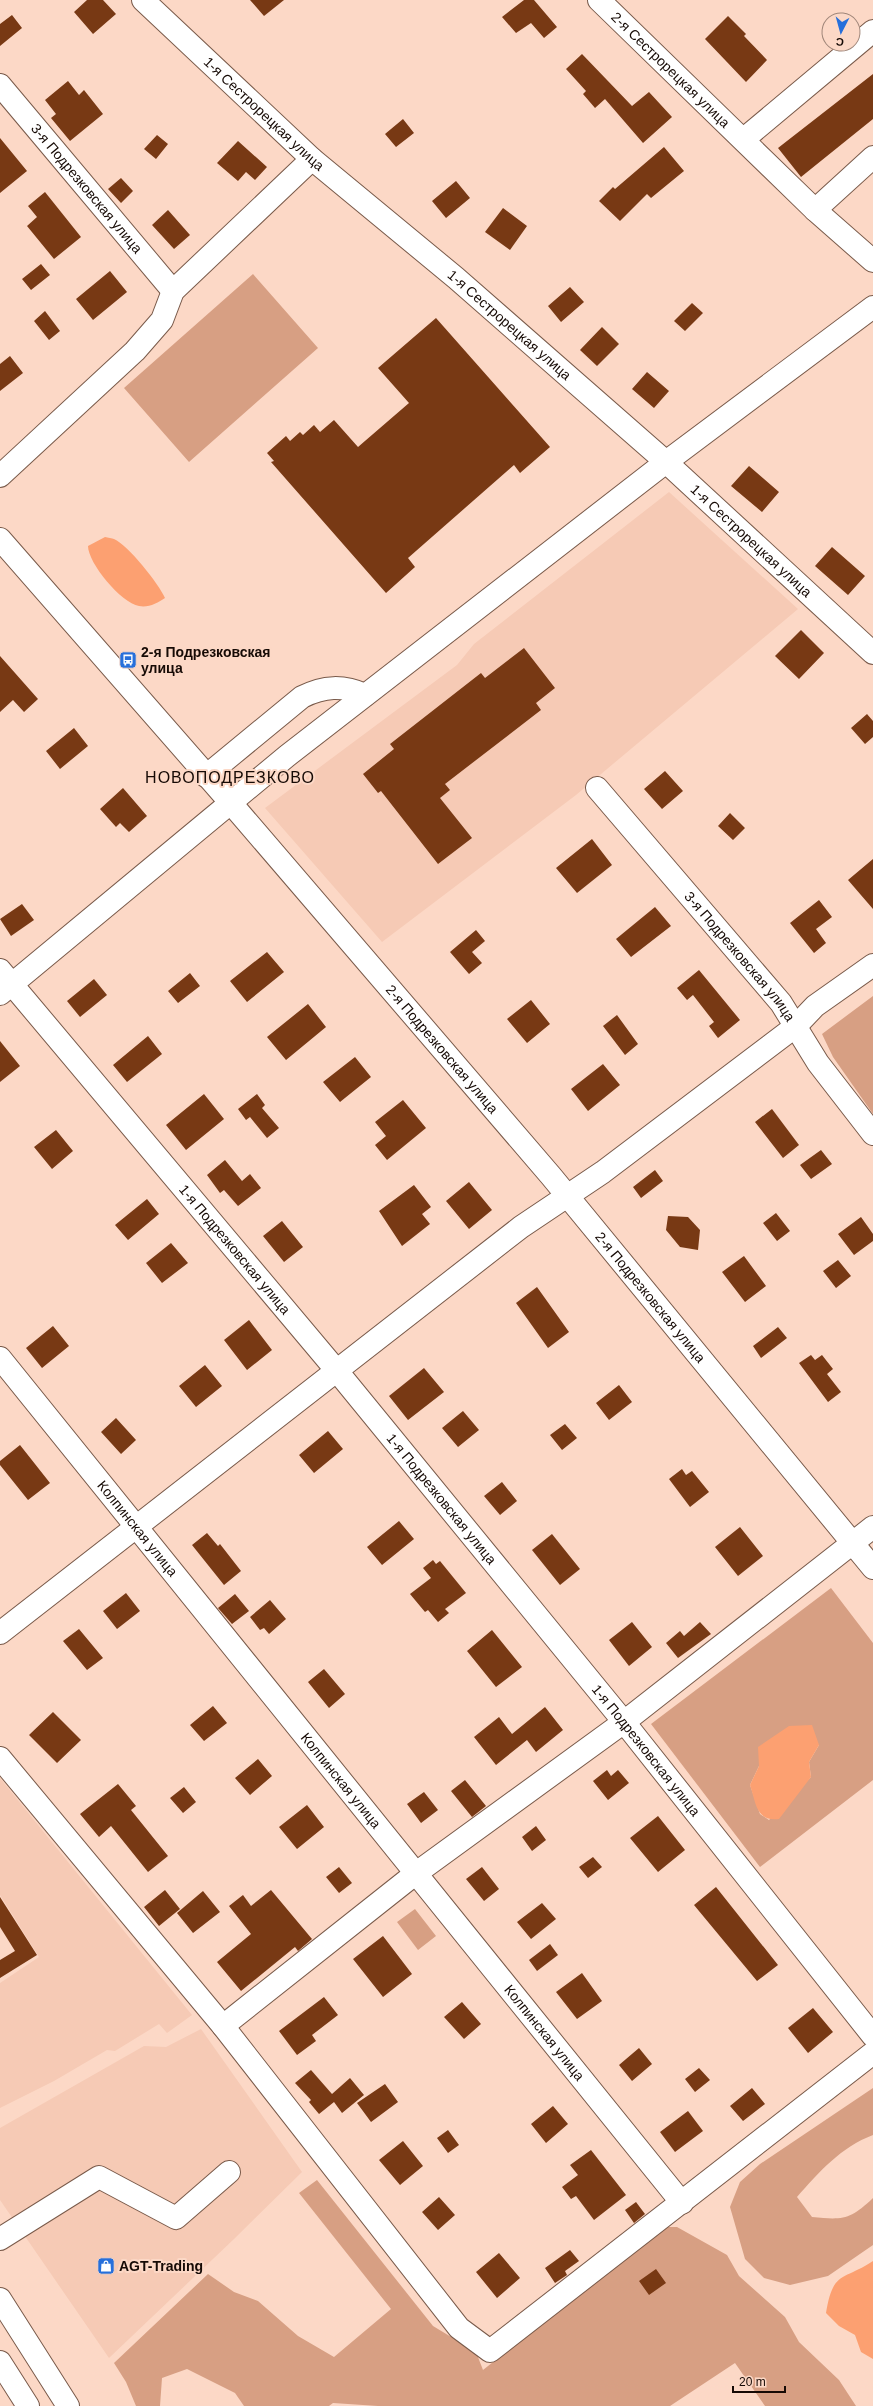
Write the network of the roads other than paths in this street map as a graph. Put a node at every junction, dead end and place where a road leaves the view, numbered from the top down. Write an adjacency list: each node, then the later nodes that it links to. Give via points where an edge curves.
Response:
1 (143, 0): 7 (main road, 1-я Сестрорецкая улица)
2 (599, 0): 5 (main road, 2-я Сестрорецкая улица)
3 (873, 30): 5 (main road)
4 (0, 85): 10 (main road, 3-я Подрезковская улица)
5 (744, 139): 8 (main road, 2-я Сестрорецкая улица)
6 (873, 157): 8 (main road)
7 (312, 159): 10 (main road); 12 (main road, 1-я Сестрорецкая улица, via 456,278)
8 (815, 210): 9 (main road, 2-я Сестрорецкая улица)
9 (873, 261)
10 (173, 291): 13 (main road, via 162,320 135,351)
11 (873, 307): 12 (main road)
12 (666, 462): 15 (main road, 1-я Сестрорецкая улица); 16 (main road)
13 (0, 476)
14 (0, 539): 17 (main road, 2-я Подрезковская улица)
15 (873, 653)
16 (366, 695): 17 (main road, via 345,688 316,690 302,698); 19 (main road)
17 (206, 776): 19 (main road, 2-я Подрезковская улица)
18 (597, 788): 22 (main road, 3-я Подрезковская улица, via 781,1003)
19 (230, 802): 21 (main road); 24 (main road, 2-я Подрезковская улица)
20 (873, 965): 22 (main road, via 815,1006)
21 (4, 983): 26 (main road, 1-я Подрезковская улица)
22 (796, 1026): 23 (main road, 3-я Подрезковская улица, via 818,1063); 24 (main road)
23 (873, 1134)
24 (568, 1196): 26 (main road, via 521,1227); 29 (main road, 2-я Подрезковская улица)
25 (0, 1358): 27 (main road, Колпинская улица)
26 (337, 1371): 27 (main road); 32 (main road, 1-я Подрезковская улица)
27 (137, 1526): 31 (main road); 34 (main road, Колпинская улица)
28 (873, 1527): 29 (main road)
29 (853, 1543): 30 (main road, 2-я Подрезковская улица); 32 (main road)
30 (873, 1568)
31 (0, 1633)
32 (624, 1722): 34 (main road); 36 (main road, 1-я Подрезковская улица)
33 (0, 1758): 35 (main road)
34 (415, 1874): 35 (main road); 39 (main road, Колпинская улица)
35 (223, 2026): 39 (main road, via 459,2328 490,2351)
36 (873, 2036)
37 (873, 2053): 39 (main road)
38 (230, 2172): 40 (main road, via 176,2218 99,2177)
39 (682, 2203)
40 (0, 2239)
41 (0, 2299): 44 (main road)
42 (0, 2362): 43 (main road)
43 (28, 2406)
44 (68, 2406)

